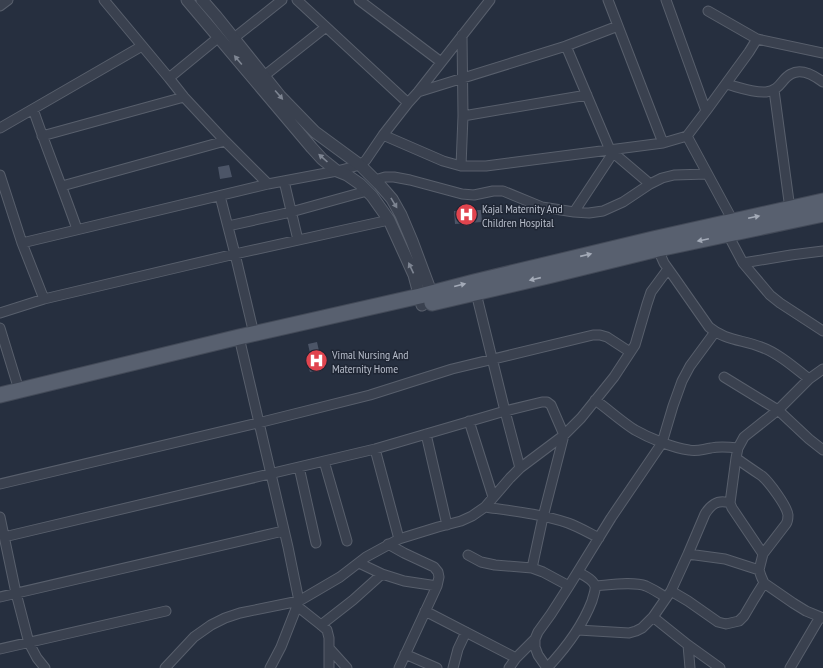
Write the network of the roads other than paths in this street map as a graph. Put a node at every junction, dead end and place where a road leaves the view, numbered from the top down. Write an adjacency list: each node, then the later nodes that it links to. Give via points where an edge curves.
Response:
1 (8, 0): 11 (street)
2 (104, 0): 19 (street)
3 (187, 0): 16 (street)
4 (282, 0): 17 (street)
5 (297, 0): 14 (street)
6 (359, 0): 22 (street)
7 (490, 0): 15 (street)
8 (608, 0): 13 (street)
9 (666, 0): 34 (street)
10 (207, 2): 17 (street)
11 (0, 6)
12 (708, 11): 18 (street)
13 (618, 26): 20 (street); 41 (street)
14 (326, 27): 23 (street); 32 (street)
15 (462, 35): 22 (street); 25 (street)
16 (219, 37): 24 (street); 45 (street, one-way to 16, via 312,148)
17 (234, 38): 23 (street)
18 (757, 39): 21 (street); 27 (street)
19 (142, 46): 24 (street); 33 (street)
20 (566, 46): 25 (street); 30 (street)
21 (823, 53)
22 (441, 62): 29 (street)
23 (264, 76): 43 (street, one-way to 43, via 315,132)
24 (169, 78): 31 (street)
25 (462, 78): 29 (street); 35 (street)
26 (823, 82): 28 (street, via 802,72 792,73)
27 (726, 84): 28 (street, via 749,91); 34 (street)
28 (774, 90): 56 (street)
29 (418, 92): 32 (street)
30 (587, 95): 35 (street); 42 (street)
31 (184, 97): 38 (street); 40 (street)
32 (408, 103): 37 (street)
33 (33, 109): 36 (street); 38 (street)
34 (706, 111): 39 (street)
35 (463, 116): 44 (street)
36 (0, 128)
37 (383, 135): 43 (street); 44 (street, via 443,161)
38 (42, 136): 52 (street)
39 (687, 136): 41 (street); 46 (street)
40 (225, 141): 50 (street); 52 (street)
41 (663, 143): 42 (street)
42 (612, 152): 44 (street, via 486,166); 51 (street); 58 (street)
43 (360, 165): 45 (street); 48 (street)
44 (462, 166)
45 (338, 171): 49 (street); 53 (street)
46 (707, 174): 51 (street, via 674,175); 62 (street)
47 (0, 175): 65 (street)
48 (375, 180): 58 (street, via 394,177 462,194 503,191 542,207); 73 (street, one-way to 73, via 392,199 412,241)
49 (284, 181): 50 (street); 57 (street)
50 (268, 184): 54 (street)
51 (650, 184): 58 (street, via 623,202 603,211)
52 (62, 186): 63 (street)
53 (367, 191): 57 (street); 60 (street)
54 (220, 196): 61 (street); 63 (street)
55 (823, 201): 56 (main road)
56 (790, 209): 62 (main road, one-way to 56)
57 (291, 212): 61 (street); 64 (street)
58 (574, 212)
59 (823, 214): 62 (main road)
60 (388, 220): 64 (street); 73 (street, one-way to 60)
61 (228, 226): 68 (street)
62 (728, 227): 66 (main road); 69 (street)
63 (77, 229): 65 (street)
64 (298, 240): 68 (street)
65 (22, 242): 72 (street)
66 (656, 244): 70 (street); 71 (main road, one-way to 71, via 548,276); 73 (main road, one-way to 66)
67 (823, 251): 69 (street)
68 (235, 254): 72 (street); 78 (street)
69 (743, 264): 76 (street, via 770,295)
70 (668, 269): 77 (street); 79 (street, via 651,292 635,345)
71 (476, 292): 73 (main road); 80 (street)
72 (44, 299): 74 (street)
73 (427, 299): 78 (main road)
74 (0, 313)
75 (0, 328): 84 (street)
76 (823, 331)
77 (715, 332): 83 (street, via 771,351); 94 (street, via 682,381)
78 (245, 339): 84 (main road); 87 (main road); 91 (street)
79 (630, 352): 80 (street, via 607,337 593,335); 86 (street)
80 (492, 360): 89 (street); 91 (street, via 452,369 370,395)
81 (823, 369): 83 (street)
82 (724, 377): 88 (street)
83 (809, 379): 88 (street)
84 (19, 390): 85 (main road)
85 (0, 395)
86 (595, 400): 93 (street); 94 (street, via 634,430)
87 (0, 404)
88 (778, 410): 95 (street, via 744,437); 97 (street)
89 (505, 411): 90 (street); 93 (street, via 547,402 551,405); 101 (street)
90 (470, 421): 92 (street); 104 (street)
91 (258, 423): 102 (street); 103 (street)
92 (426, 434): 96 (street); 109 (street)
93 (564, 435): 101 (street); 108 (street)
94 (662, 443): 95 (street, via 699,451 720,447); 113 (street)
95 (738, 448): 98 (street)
96 (375, 449): 99 (street); 112 (street)
97 (823, 450)
98 (736, 458): 105 (street); 118 (street, via 763,477 788,514 786,524)
99 (324, 461): 100 (street); 114 (street)
100 (299, 467): 102 (street); 115 (street)
101 (520, 468): 104 (street)
102 (270, 474): 110 (street); 111 (street)
103 (0, 484)
104 (493, 497): 106 (street)
105 (730, 503): 117 (street, via 720,501 708,509); 118 (street)
106 (485, 507): 108 (street); 109 (street, via 461,522)
107 (0, 517): 111 (street)
108 (544, 517): 113 (street, via 569,524); 121 (street)
109 (447, 525): 112 (street)
110 (283, 531): 129 (street); 132 (street)
111 (4, 537): 129 (street)
112 (399, 538): 116 (street)
113 (599, 538): 123 (street)
114 (347, 541)
115 (316, 543)
116 (388, 544): 120 (street); 126 (street, via 434,567 439,577)
117 (688, 554): 122 (street, via 725,559); 130 (street)
118 (763, 554): 122 (street)
119 (468, 555): 121 (street, via 481,562 495,565)
120 (359, 563): 124 (street); 132 (street)
121 (532, 568): 127 (street)
122 (759, 570): 125 (street)
123 (578, 572): 127 (street); 128 (street)
124 (382, 574): 126 (street, via 404,581); 137 (street)
125 (764, 583): 130 (street, via 744,616 739,621 726,624 718,622 688,601); 136 (street, via 794,604)
126 (437, 586): 134 (street)
127 (569, 586): 140 (street)
128 (595, 586): 130 (street, via 632,584); 138 (street, via 589,608)
129 (16, 593): 131 (street); 141 (street)
130 (668, 594): 135 (street)
131 (0, 596)
132 (298, 604): 137 (street); 148 (street, via 240,613 211,625 194,637); 149 (street)
133 (166, 611): 141 (street)
134 (426, 611): 139 (street); 145 (street)
135 (653, 617): 138 (street, via 642,628 629,633); 142 (street)
136 (821, 617): 159 (street)
137 (321, 625): 143 (street, via 329,634)
138 (578, 630): 156 (street)
139 (466, 632): 146 (street); 154 (street)
140 (535, 639): 146 (street); 156 (street, via 538,655)
141 (29, 643): 144 (street); 147 (street)
142 (688, 645): 157 (street); 158 (street)
143 (329, 648): 150 (street); 151 (street)
144 (0, 649)
145 (405, 654): 152 (street); 153 (street)
146 (516, 658): 155 (street)
147 (45, 668)
148 (165, 668)
149 (270, 668)
150 (329, 668)
151 (347, 668)
152 (399, 668)
153 (437, 668)
154 (453, 668)
155 (509, 668)
156 (547, 668)
157 (690, 668)
158 (720, 668)
159 (790, 668)

